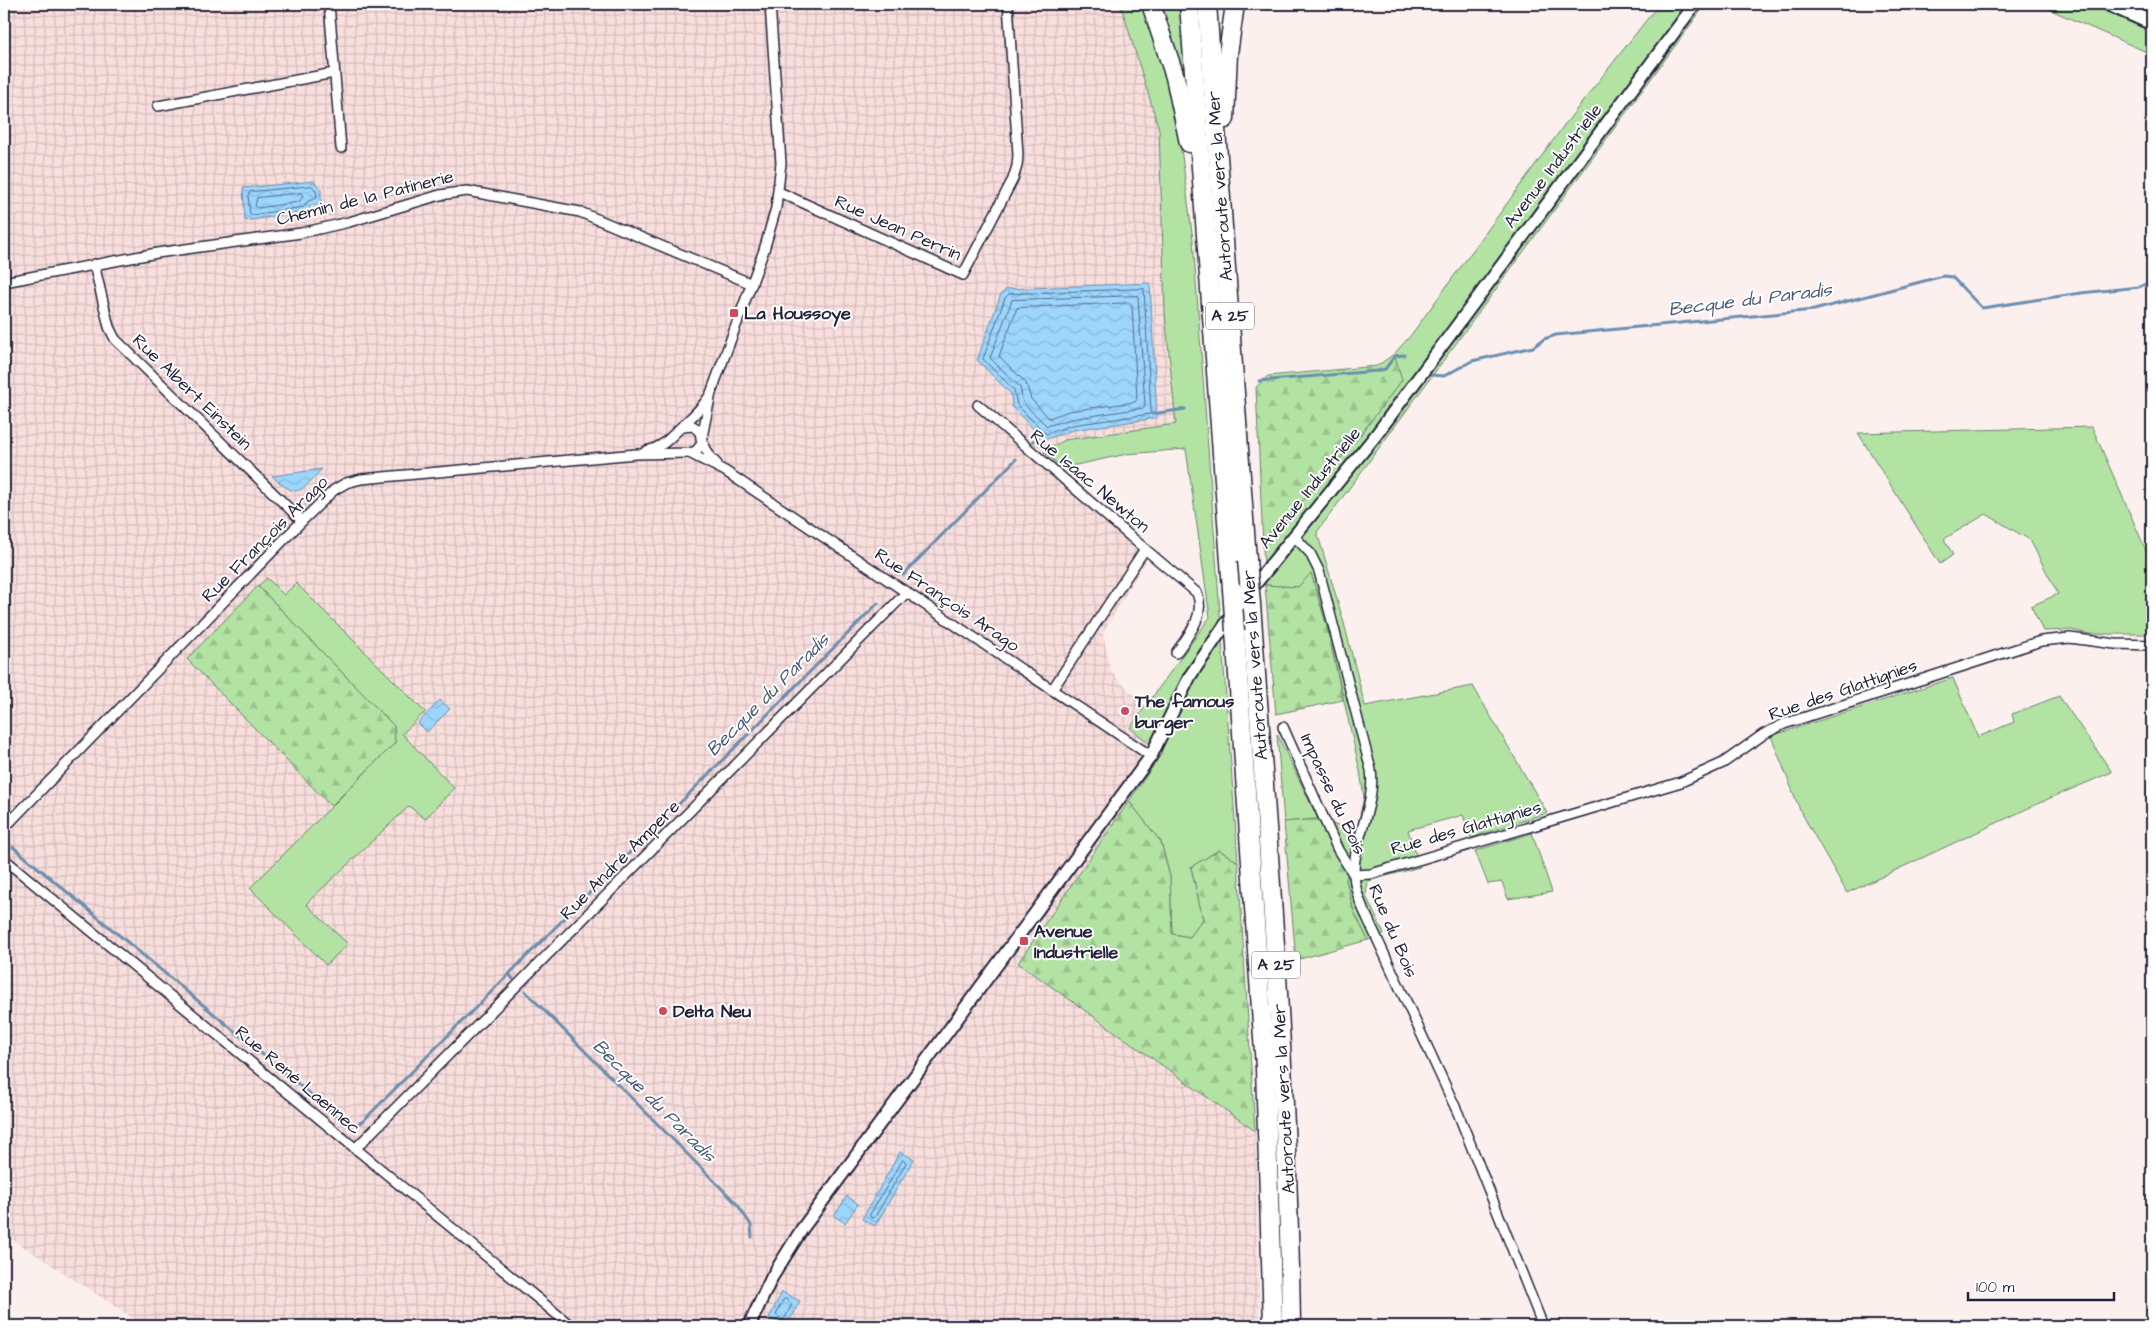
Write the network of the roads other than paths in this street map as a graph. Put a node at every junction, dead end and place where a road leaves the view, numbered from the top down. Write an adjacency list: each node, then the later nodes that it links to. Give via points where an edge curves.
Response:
1 (329, 4): 11 (street)
2 (770, 4): 15 (street, via 781,146)
3 (1008, 4): 15 (street, Rue Jean Perrin, via 1017,166 963,276)
4 (1151, 4): 16 (highway, via 1166,43 1182,103)
5 (1189, 4): 16 (highway, A 25)
6 (1207, 4): 14 (highway, Autoroute vers la Mer / A 25)
7 (1235, 4): 14 (highway, via 1228,62 1226,151)
8 (1695, 4): 28 (street, Avenue Industrielle, via 1382,428)
9 (2111, 4): 10 (main road)
10 (2152, 22)
11 (334, 73): 12 (street); 13 (street)
12 (158, 106)
13 (341, 148)
14 (1219, 168): 43 (highway, Autoroute vers la Mer / A 25, bridge, via 1281,1039)
15 (779, 192): 19 (street, via 772,227)
16 (1206, 236): 42 (highway, A 25, bridge, via 1265,1067)
17 (94, 264): 18 (street, Chemin de la Patinerie); 19 (street, Chemin de la Patinerie, via 296,234 440,195 472,191 580,212); 27 (street, Rue Albert Einstein, via 109,328 115,339)
18 (4, 282)
19 (752, 284): 20 (street)
20 (711, 394): 22 (street, Rue François Arago); 23 (street)
21 (978, 405): 29 (street, Rue Isaac Newton)
22 (679, 430): 23 (street, via 693,426 699,430); 24 (street, via 675,443 678,449); 25 (street, Rue François Arago, via 660,446)
23 (702, 439): 24 (street, via 698,450); 26 (street, Rue François Arago, via 710,457)
24 (687, 453): 25 (street, Rue François Arago); 26 (street, Rue François Arago)
25 (636, 454): 27 (street, Rue François Arago, via 352,480 334,490)
26 (724, 471): 30 (street, Rue François Arago)
27 (302, 522): 36 (street, Rue François Arago)
28 (1294, 536): 35 (street, Avenue Industrielle, via 1202,656); 38 (street, Rue du Bois, via 1310,553 1319,572 1371,770 1371,795)
29 (1145, 549): 32 (street, via 1197,593 1200,602 1199,616); 33 (street, Rue Isaac Newton)
30 (907, 592): 33 (street, Rue François Arago); 39 (street, Rue André Ampere)
31 (2152, 645): 38 (street, Rue des Glattignies, via 2064,637 2041,641 1784,724 1764,734 1723,764 1681,782 1370,874)
32 (1176, 653)
33 (1052, 690): 35 (street, Rue François Arago)
34 (1283, 726): 38 (street, Impasse du Bois, via 1338,850)
35 (1151, 756): 41 (street, Avenue Industrielle, via 802,1230 772,1277)
36 (4, 828)
37 (4, 859): 39 (street, Rue René Laennec)
38 (1354, 875): 44 (street, Rue du Bois, via 1363,908 1458,1113)
39 (355, 1149): 40 (street, Rue René Laennec)
40 (571, 1326)
41 (750, 1326)
42 (1274, 1326)
43 (1291, 1326)
44 (1544, 1326)

